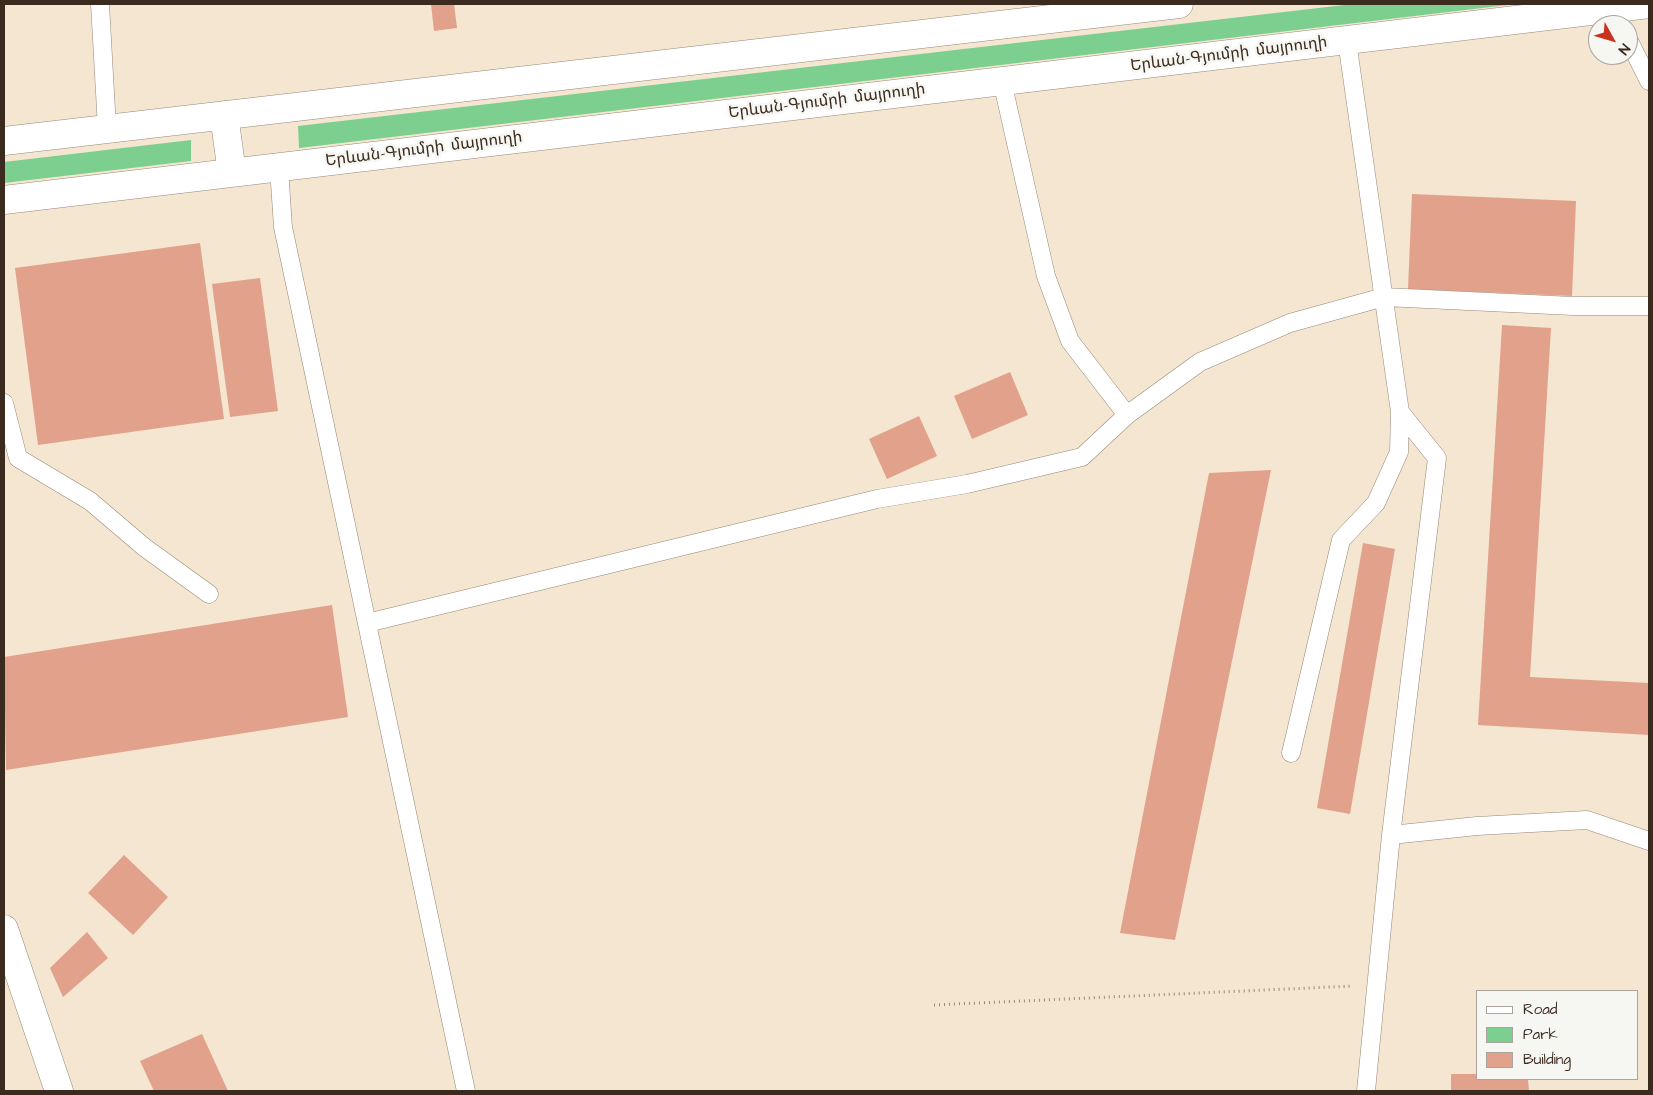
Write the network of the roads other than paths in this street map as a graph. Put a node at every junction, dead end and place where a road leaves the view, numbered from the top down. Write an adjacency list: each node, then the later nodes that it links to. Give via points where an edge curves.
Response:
1 (100, 4): 11 (lane)
2 (1179, 4): 10 (main road)
3 (1649, 4): 4 (main road, Երևան-Գյումրի մայրուղի)
4 (1622, 15)
5 (1588, 19): 6 (main road, Երևան-Գյումրի մայրուղի)
6 (1347, 40): 8 (main road, Երևան-Գյումրի մայրուղի); 16 (lane)
7 (1638, 59): 9 (lane)
8 (1002, 81): 13 (main road, Երևան-Գյումրի մայրուղի); 20 (lane, via 1046,276 1070,341)
9 (1649, 81)
10 (224, 115): 11 (main road); 14 (main road)
11 (107, 128): 12 (main road)
12 (4, 141)
13 (279, 168): 14 (main road, Երևան-Գյումրի մայրուղի); 22 (lane, via 283,227)
14 (232, 173): 15 (main road, Երևան-Գյումրի մայրուղի)
15 (4, 200)
16 (1384, 297): 17 (lane, via 1573,306); 19 (lane); 20 (lane, via 1290,323 1200,362)
17 (1649, 306)
18 (4, 403): 21 (lane, via 18,458 90,501 144,547)
19 (1400, 412): 23 (lane, via 1399,452 1376,503 1342,540); 24 (lane, via 1437,458)
20 (1127, 414): 22 (lane, via 1082,457 967,484 876,499)
21 (209, 594)
22 (367, 623): 28 (lane)
23 (1291, 753)
24 (1391, 835): 25 (lane, via 1587,820); 29 (lane)
25 (1649, 841)
26 (4, 929): 27 (main road)
27 (59, 1091)
28 (466, 1091)
29 (1366, 1091)

